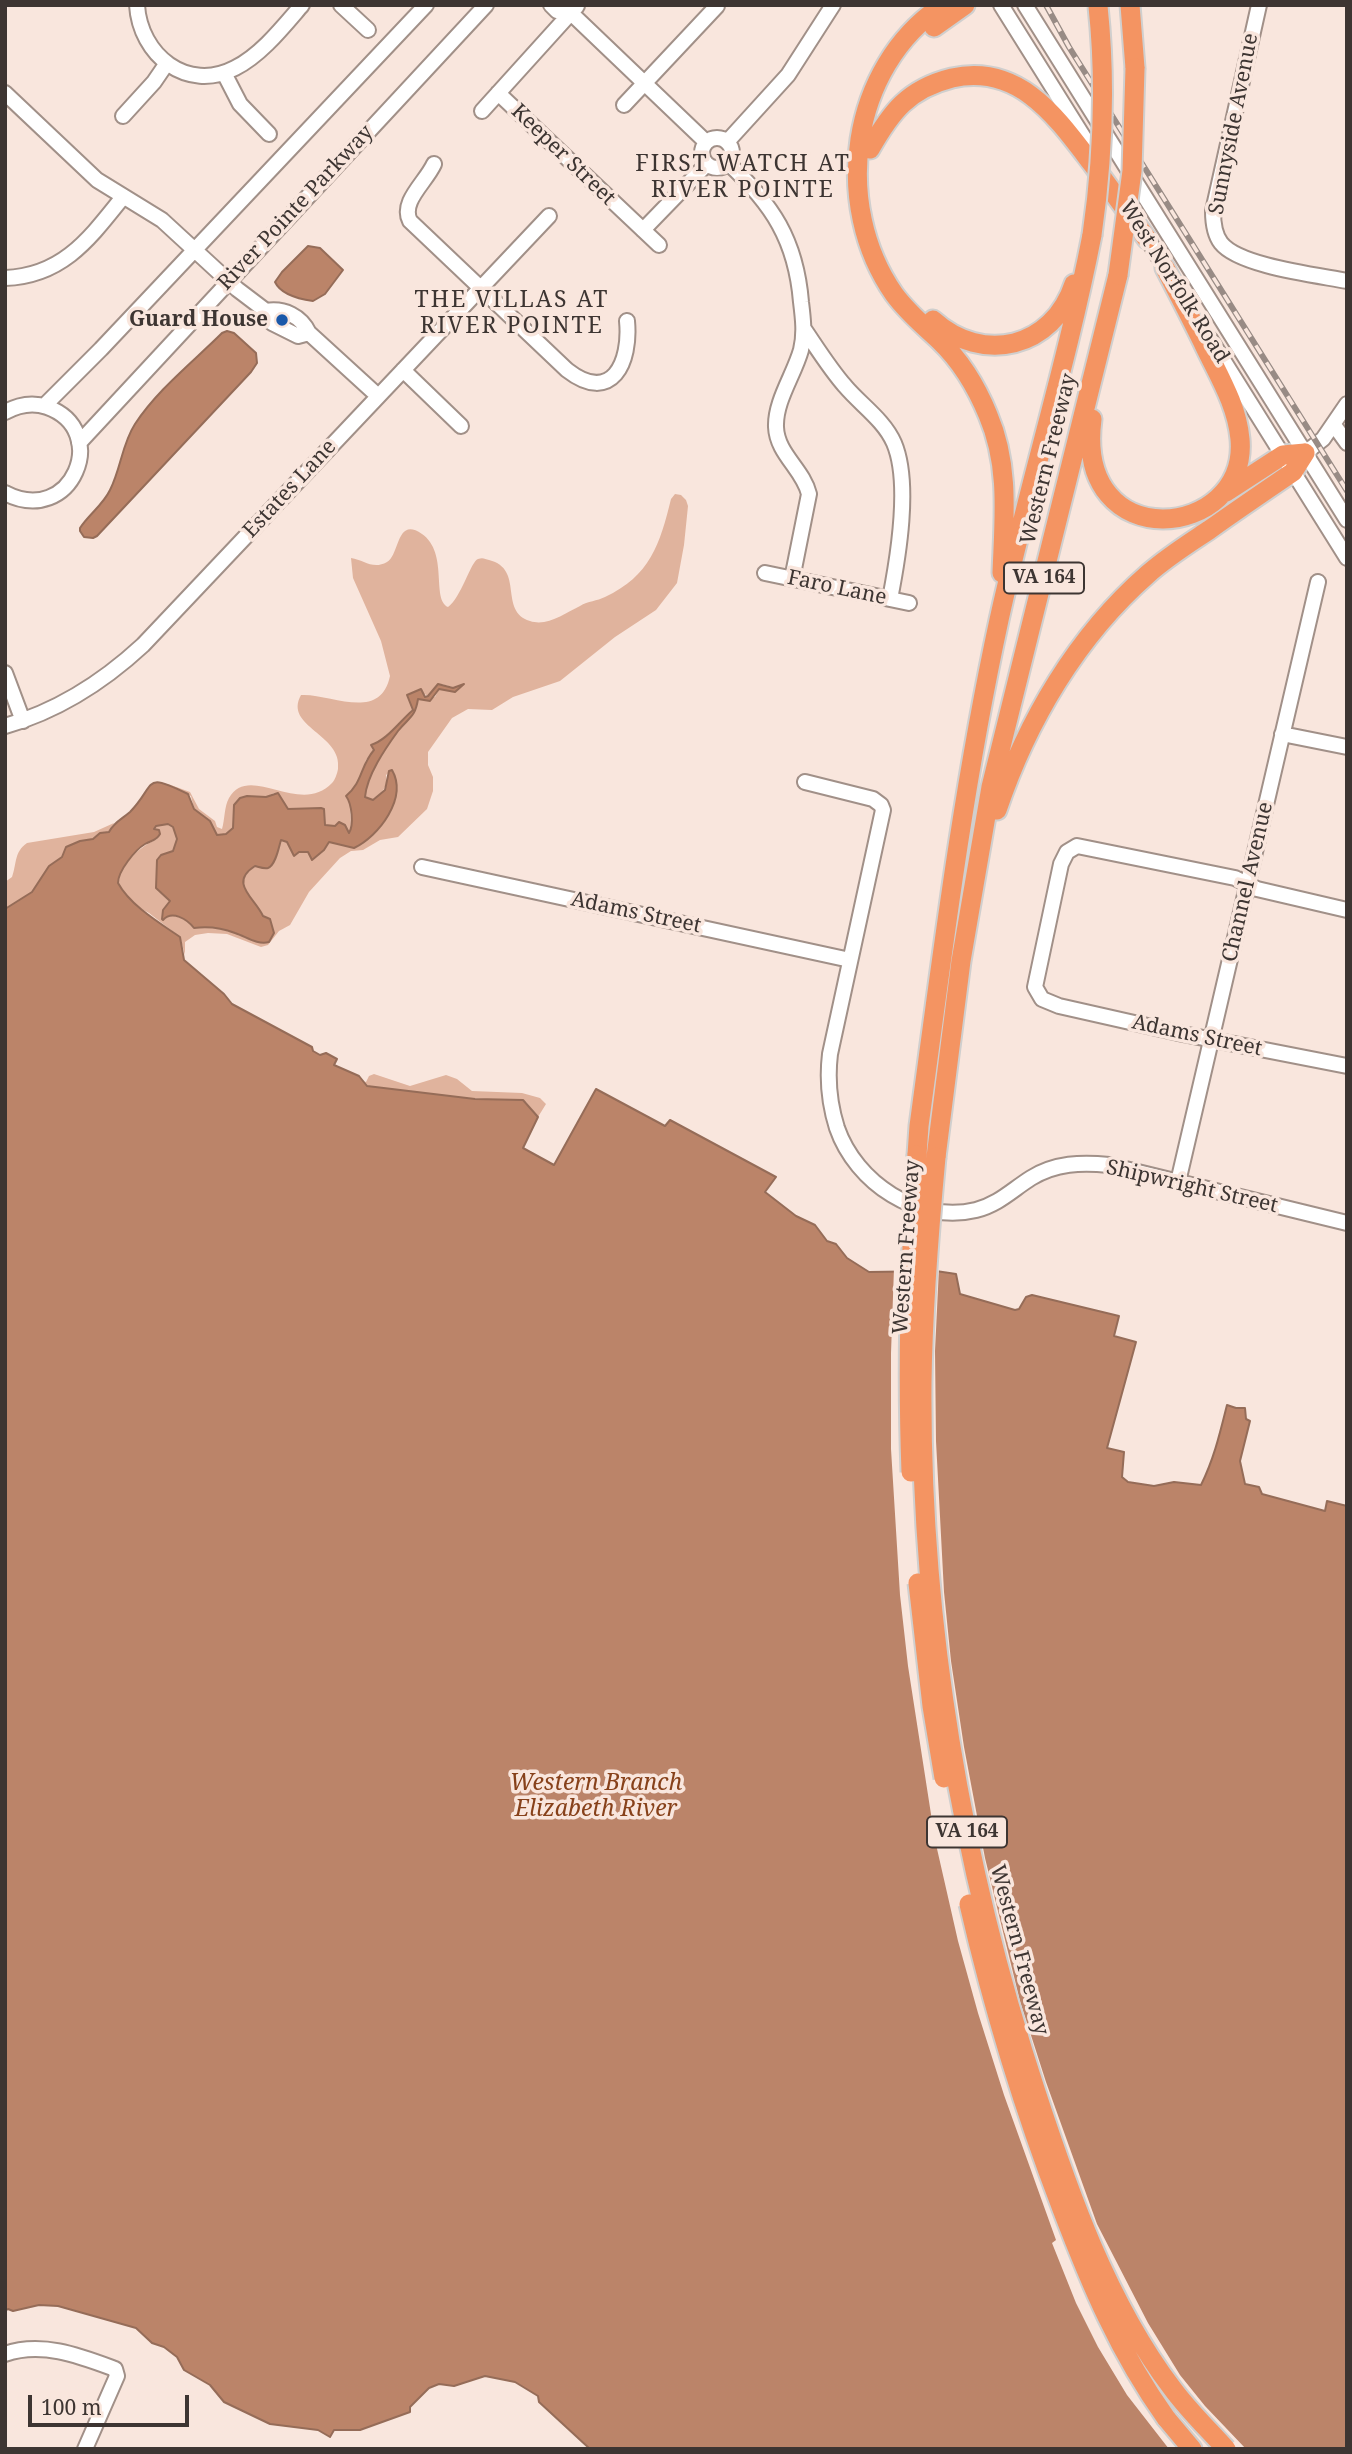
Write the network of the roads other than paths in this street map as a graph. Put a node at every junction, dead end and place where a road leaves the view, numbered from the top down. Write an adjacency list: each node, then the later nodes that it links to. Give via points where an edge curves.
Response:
1 (137, 5): 20 (street, via 148,45)
2 (302, 5): 21 (street, via 246,62)
3 (341, 5): 19 (street)
4 (426, 5): 40 (street)
5 (486, 5): 44 (street, River Pointe Parkway)
6 (551, 5): 17 (street, via 557,11)
7 (833, 5): 30 (street, via 777,88)
8 (930, 5): 18 (highway)
9 (943, 5): 18 (highway)
10 (965, 5): 31 (highway, via 936,25 904,63 878,116)
11 (1001, 5): 38 (street, West Norfolk Road)
12 (1025, 5): 60 (street, West Norfolk Road)
13 (1130, 5): 46 (highway, Western Freeway / VA 164, bridge, via 1135,68 1132,171)
14 (1259, 5): 45 (street, Sunnyside Avenue, via 1213,222 1220,242 1245,260)
15 (717, 6): 22 (street)
16 (1098, 6): 41 (highway, Western Freeway / VA 164, bridge, via 1103,98)
17 (573, 8): 22 (street); 24 (street)
18 (917, 27): 71 (highway, via 887,65 863,124 856,166 859,207 883,275 909,312 961,366 989,417 1005,488)
19 (368, 30)
20 (167, 63): 21 (street, via 192,74); 27 (street)
21 (224, 73): 28 (street, via 240,104)
22 (645, 83): 25 (street); 29 (street)
23 (5, 93): 35 (street, via 97,180)
24 (498, 93): 26 (street); 37 (street, Keeper Street)
25 (624, 105)
26 (482, 111)
27 (123, 116)
28 (269, 134)
29 (706, 142): 30 (street, via 715,138); 34 (street, via 702,153)
30 (727, 142): 32 (street, via 732,155)
31 (870, 149): 38 (highway, via 895,109 920,90 971,75 1001,80 1020,88 1051,112); 41 (highway, via 869,203 889,265 922,310 960,339 1000,346 1037,333 1065,305)
32 (728, 163): 34 (street, via 715,168); 49 (street, via 767,204 788,240 798,276)
33 (434, 164): 47 (street, via 406,213)
34 (707, 164): 37 (street)
35 (122, 197): 40 (street, via 162,220); 43 (street, via 65,261)
36 (549, 216): 47 (street, Estates Lane)
37 (643, 230): 39 (street, Keeper Street)
38 (1147, 239): 42 (street, West Norfolk Road)
39 (659, 245)
40 (194, 249): 44 (street); 53 (street)
41 (1088, 258): 71 (highway, Western Freeway / VA 164)
42 (1165, 268): 61 (street, West Norfolk Road); 63 (highway, via 1220,374 1238,426 1238,460)
43 (5, 278)
44 (228, 281): 51 (street, via 272,323 298,335 309,333); 58 (street, River Pointe Parkway)
45 (1347, 281)
46 (1116, 283): 63 (highway, via 1111,341 1092,421 1091,452 1097,477 1122,506 1157,519 1183,518); 79 (highway, Western Freeway / VA 164, via 991,787)
47 (481, 289): 48 (street, via 567,370 590,383 615,376 624,364); 50 (street, Estates Lane)
48 (627, 321)
49 (803, 329): 67 (street, via 801,351 776,421 784,453 809,494); 69 (street, via 894,441 901,477)
50 (403, 370): 51 (street, Estates Lane); 56 (street)
51 (378, 396): 73 (street, Estates Lane, via 143,645 104,678 55,708)
52 (1347, 404): 55 (street)
53 (44, 406): 54 (street, via 26,405); 58 (street, via 63,416)
54 (5, 412)
55 (1334, 425): 57 (street); 59 (street); 60 (street)
56 (461, 426)
57 (1347, 435)
58 (79, 443): 62 (street, via 74,476 59,493 26,501)
59 (1347, 443)
60 (1305, 453): 61 (highway); 64 (street, West Norfolk Road)
61 (1288, 464): 63 (highway); 65 (street, West Norfolk Road); 79 (highway, via 1163,562 1121,600 1083,644 1031,725 1005,786)
62 (5, 493)
63 (1219, 498)
64 (1347, 520)
65 (1347, 558)
66 (765, 573): 67 (street, Faro Lane)
67 (792, 579): 69 (street, Faro Lane)
68 (1318, 582): 75 (street, Channel Avenue)
69 (890, 599): 70 (street, Faro Lane)
70 (909, 603)
71 (1000, 617): 85 (highway, Western Freeway / VA 164, via 972,753 922,1099)
72 (5, 673): 73 (street)
73 (23, 721): 74 (street, Estates Lane)
74 (5, 726)
75 (1282, 734): 76 (street); 80 (street, Channel Avenue)
76 (1347, 747)
77 (805, 782): 82 (street, Shipwright Street, via 881,805)
78 (422, 866): 82 (street, Adams Street)
79 (975, 881): 85 (highway, Western Freeway / VA 164)
80 (1247, 884): 81 (street); 83 (street, Channel Avenue); 83 (street, Adams Street, via 1077,846 1067,852 1059,869 1035,987 1042,999)
81 (1347, 910)
82 (850, 960): 86 (street, Shipwright Street, via 830,1054 830,1098 838,1130 855,1161 894,1196 942,1213 975,1210 1000,1202 1048,1170 1076,1163 1109,1165)
83 (1212, 1040): 84 (street, Adams Street); 86 (street, Channel Avenue)
84 (1347, 1066)
85 (926, 1156): 90 (highway, Western Freeway / VA 164, bridge, via 911,1269 908,1398 913,1510 932,1706 961,1867 1009,2055 1076,2246 1132,2367); 91 (highway, Western Freeway / VA 164, bridge, via 922,1384 928,1541 940,1672 981,1900 1022,2050 1094,2247 1131,2322 1171,2387)
86 (1178, 1182): 87 (street, Shipwright Street)
87 (1347, 1223)
88 (5, 2354): 89 (street, via 40,2349 115,2369 117,2376)
89 (85, 2449)
90 (1192, 2449)
91 (1226, 2449)

